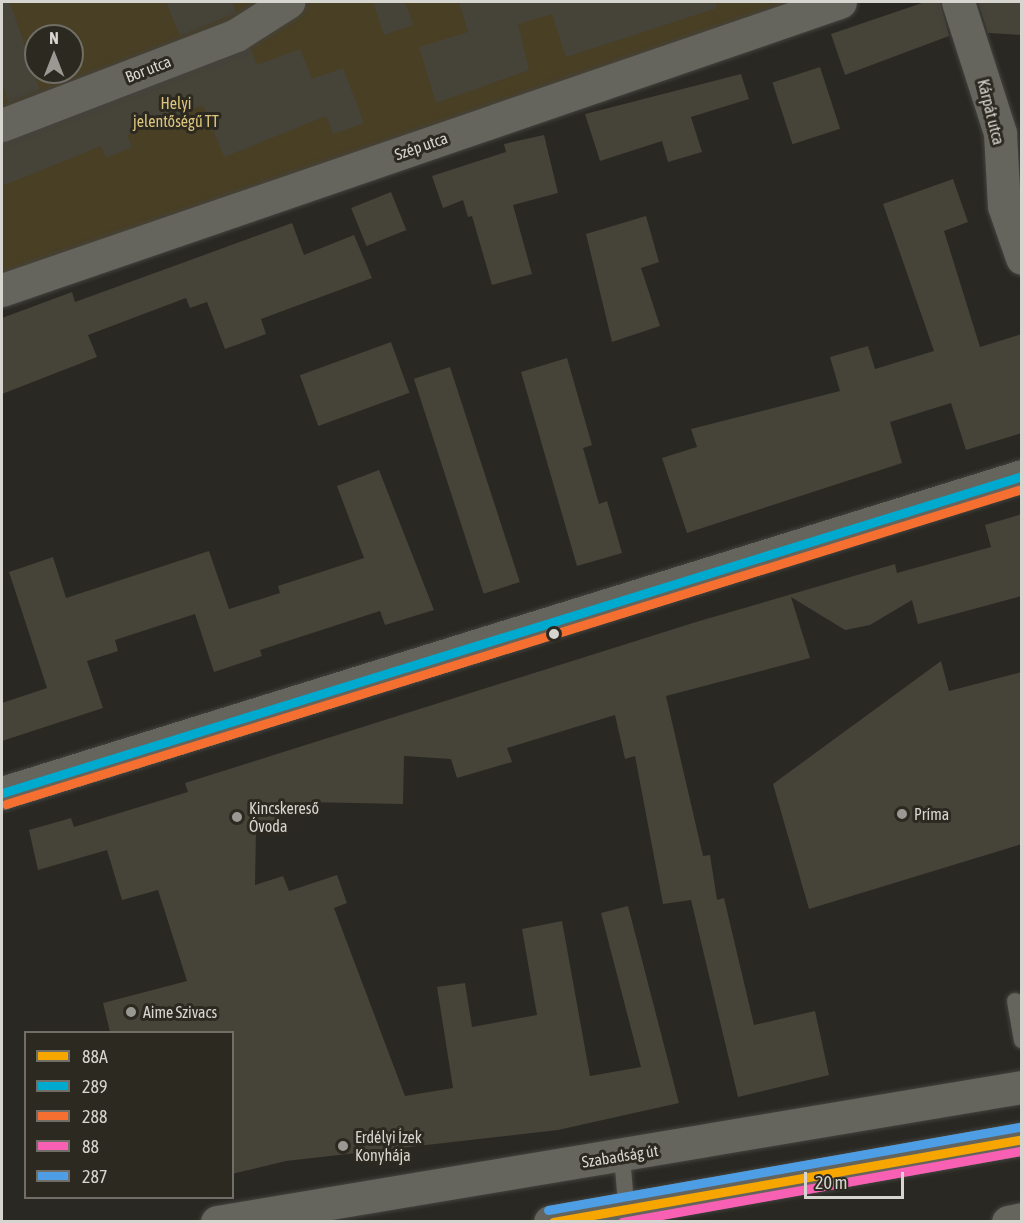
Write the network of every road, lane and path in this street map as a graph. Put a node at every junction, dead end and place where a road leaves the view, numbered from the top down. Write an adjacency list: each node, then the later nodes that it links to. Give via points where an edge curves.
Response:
1 (288, 2): 4 (street, Bor utca, via 236,35)
2 (840, 2): 6 (street, Szép utca)
3 (958, 2): 5 (street, Kárpát utca, via 1000,133 1004,206)
4 (2, 125)
5 (1022, 258)
6 (2, 290)
7 (1022, 476): 8 (street)
8 (2, 794)
9 (1015, 1001): 10 (lane)
10 (1022, 1040)
11 (1022, 1087): 13 (street, Szabadság út)
12 (1022, 1139): 14 (main road)
13 (622, 1156): 14 (lane); 16 (street, Szabadság út)
14 (627, 1215): 17 (main road)
15 (1022, 1219): 18 (street)
16 (217, 1221)
17 (550, 1221)
18 (1008, 1221)

